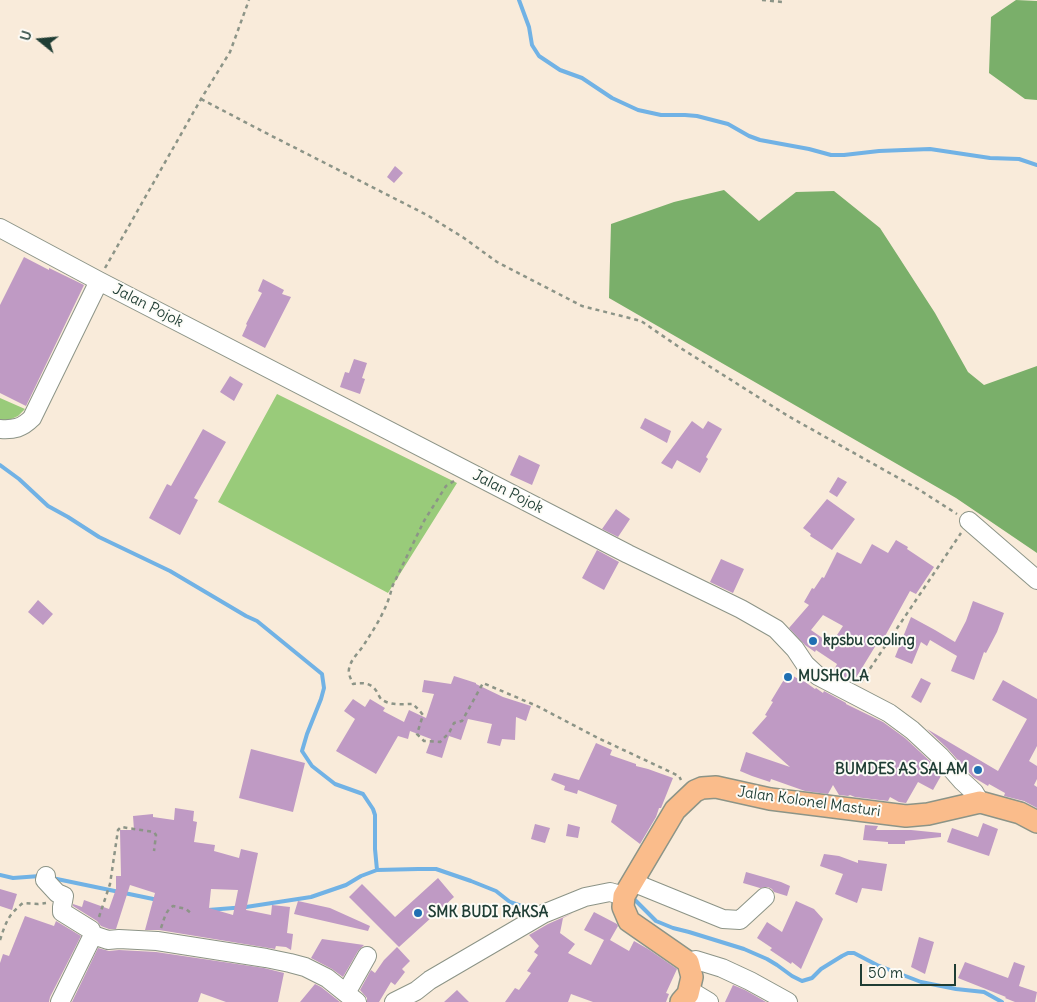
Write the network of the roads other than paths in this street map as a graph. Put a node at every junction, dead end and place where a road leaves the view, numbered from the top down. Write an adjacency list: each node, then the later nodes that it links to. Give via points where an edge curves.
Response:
1 (0, 228): 2 (street, Jalan Pojok)
2 (99, 281): 3 (street, via 32,418 17,428); 6 (street, Jalan Pojok, via 776,629 818,676 889,713 912,730 940,756)
3 (0, 429)
4 (969, 521): 5 (street)
5 (1037, 580)
6 (980, 802): 7 (main road, Jalan Kolonel Masturi, via 1020,813); 9 (main road, Jalan Kolonel Masturi, via 906,816 770,799 716,787 702,788 675,810)
7 (1037, 822)
8 (46, 876): 11 (street, via 45,880 64,896 62,912 91,930)
9 (628, 889): 10 (street, via 723,919 740,920); 13 (main road, via 623,908 630,920); 17 (street, via 585,897 542,914)
10 (765, 896)
11 (93, 935): 15 (street, via 108,940 157,941 290,962 327,978); 16 (street)
12 (367, 956): 15 (street)
13 (688, 962): 14 (main road, via 692,977); 19 (street, via 696,960 722,968)
14 (685, 996): 18 (street)
15 (352, 998)
16 (60, 1002)
17 (394, 1002)
18 (708, 1002)
19 (788, 1002)

